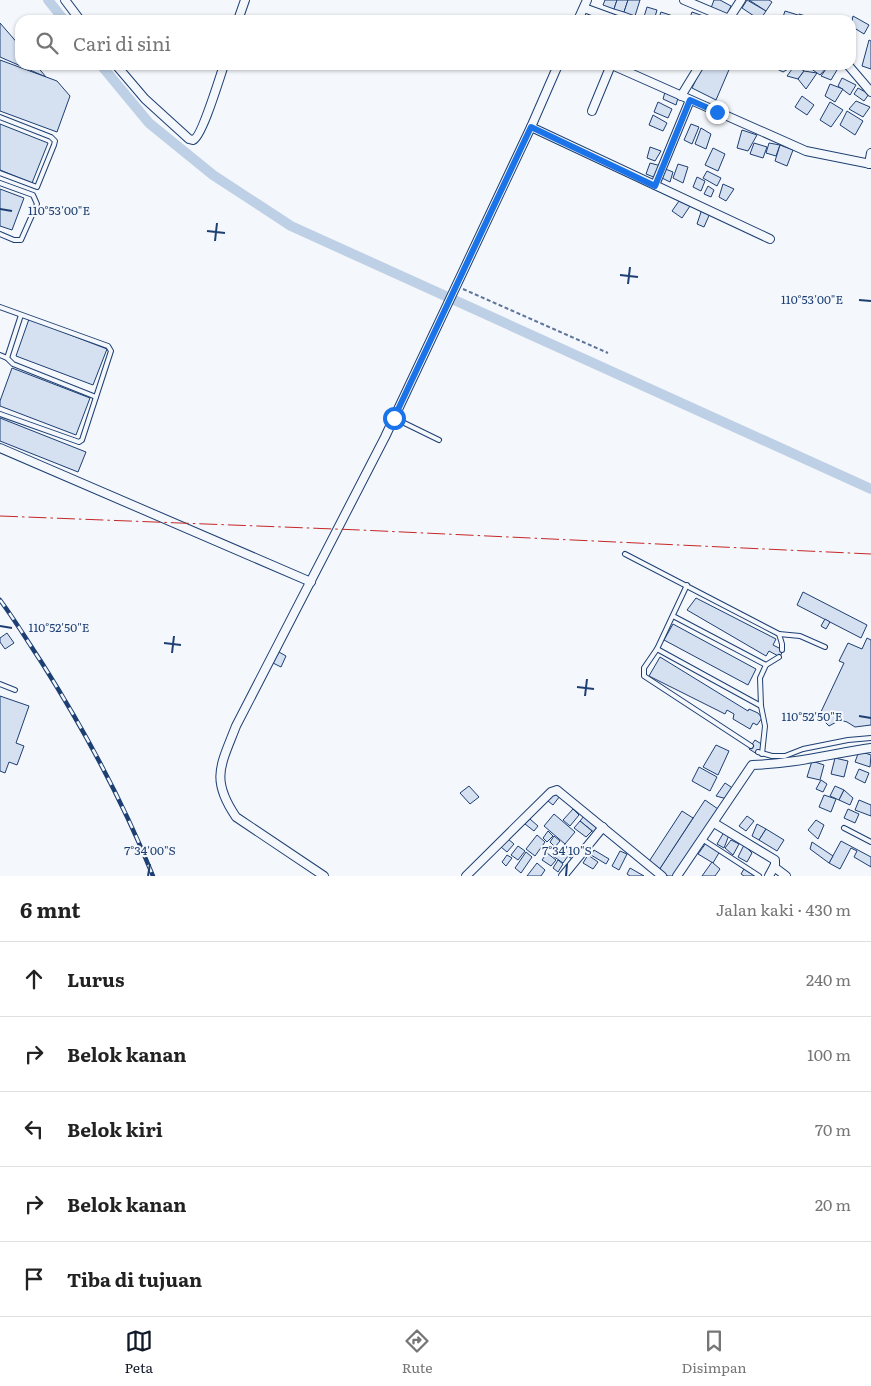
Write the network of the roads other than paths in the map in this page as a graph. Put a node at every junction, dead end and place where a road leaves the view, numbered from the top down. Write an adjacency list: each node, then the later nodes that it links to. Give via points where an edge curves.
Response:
1 (65, 0): 6 (street)
2 (245, 0): 7 (street)
3 (684, 0): 9 (street)
4 (741, 0): 10 (street)
5 (585, 4): 8 (street)
6 (76, 15)
7 (240, 15)
8 (608, 15)
9 (717, 15)
10 (731, 15)
11 (120, 70): 12 (street, via 145,99 192,140 203,126)
12 (222, 70)
13 (556, 70): 23 (street)
14 (609, 70): 21 (street)
15 (622, 70): 19 (street)
16 (697, 70): 19 (street)
17 (852, 70): 18 (street)
18 (871, 92)
19 (681, 96): 20 (street)
20 (690, 100): 25 (street, via 806,151); 28 (street)
21 (592, 111)
22 (0, 117): 26 (lane, via 51,136 54,141 37,187)
23 (531, 127): 28 (street); 37 (street)
24 (871, 153): 25 (street)
25 (870, 164)
26 (0, 173)
27 (0, 183): 29 (lane, via 33,195 37,204 21,240)
28 (655, 186): 30 (street)
29 (0, 234)
30 (770, 239)
31 (0, 307): 32 (lane)
32 (21, 315): 34 (lane); 35 (lane, via 111,349)
33 (0, 355): 34 (lane)
34 (7, 358): 35 (lane, via 13,364)
35 (96, 397): 36 (lane, via 79,442)
36 (0, 414)
37 (394, 418): 38 (lane); 41 (street)
38 (439, 440)
39 (0, 448): 41 (street)
40 (625, 554): 42 (lane)
41 (311, 582): 62 (street, via 236,726 219,774 224,794 236,817)
42 (687, 585): 43 (lane); 44 (lane)
43 (673, 616): 46 (lane); 49 (lane)
44 (779, 634): 45 (lane, via 800,636); 47 (lane)
45 (825, 648)
46 (657, 649): 52 (lane); 54 (lane, via 644,668 645,678)
47 (782, 650)
48 (779, 657): 49 (lane)
49 (766, 665): 52 (lane, via 760,678)
50 (0, 684): 51 (lane)
51 (15, 690)
52 (761, 706): 53 (lane, via 765,726 760,753 785,756 803,749)
53 (871, 738)
54 (751, 746)
55 (871, 748): 56 (street, via 798,761 752,765)
56 (714, 823): 59 (street); 61 (street, via 775,860)
57 (604, 827): 63 (street, via 562,793 557,790 551,792); 64 (street); 65 (street)
58 (844, 828): 60 (lane)
59 (702, 839): 66 (street); 67 (lane)
60 (871, 842)
61 (774, 867): 68 (street); 69 (street)
62 (324, 876)
63 (466, 876)
64 (563, 876)
65 (662, 876)
66 (677, 876)
67 (759, 876)
68 (769, 876)
69 (786, 876)

